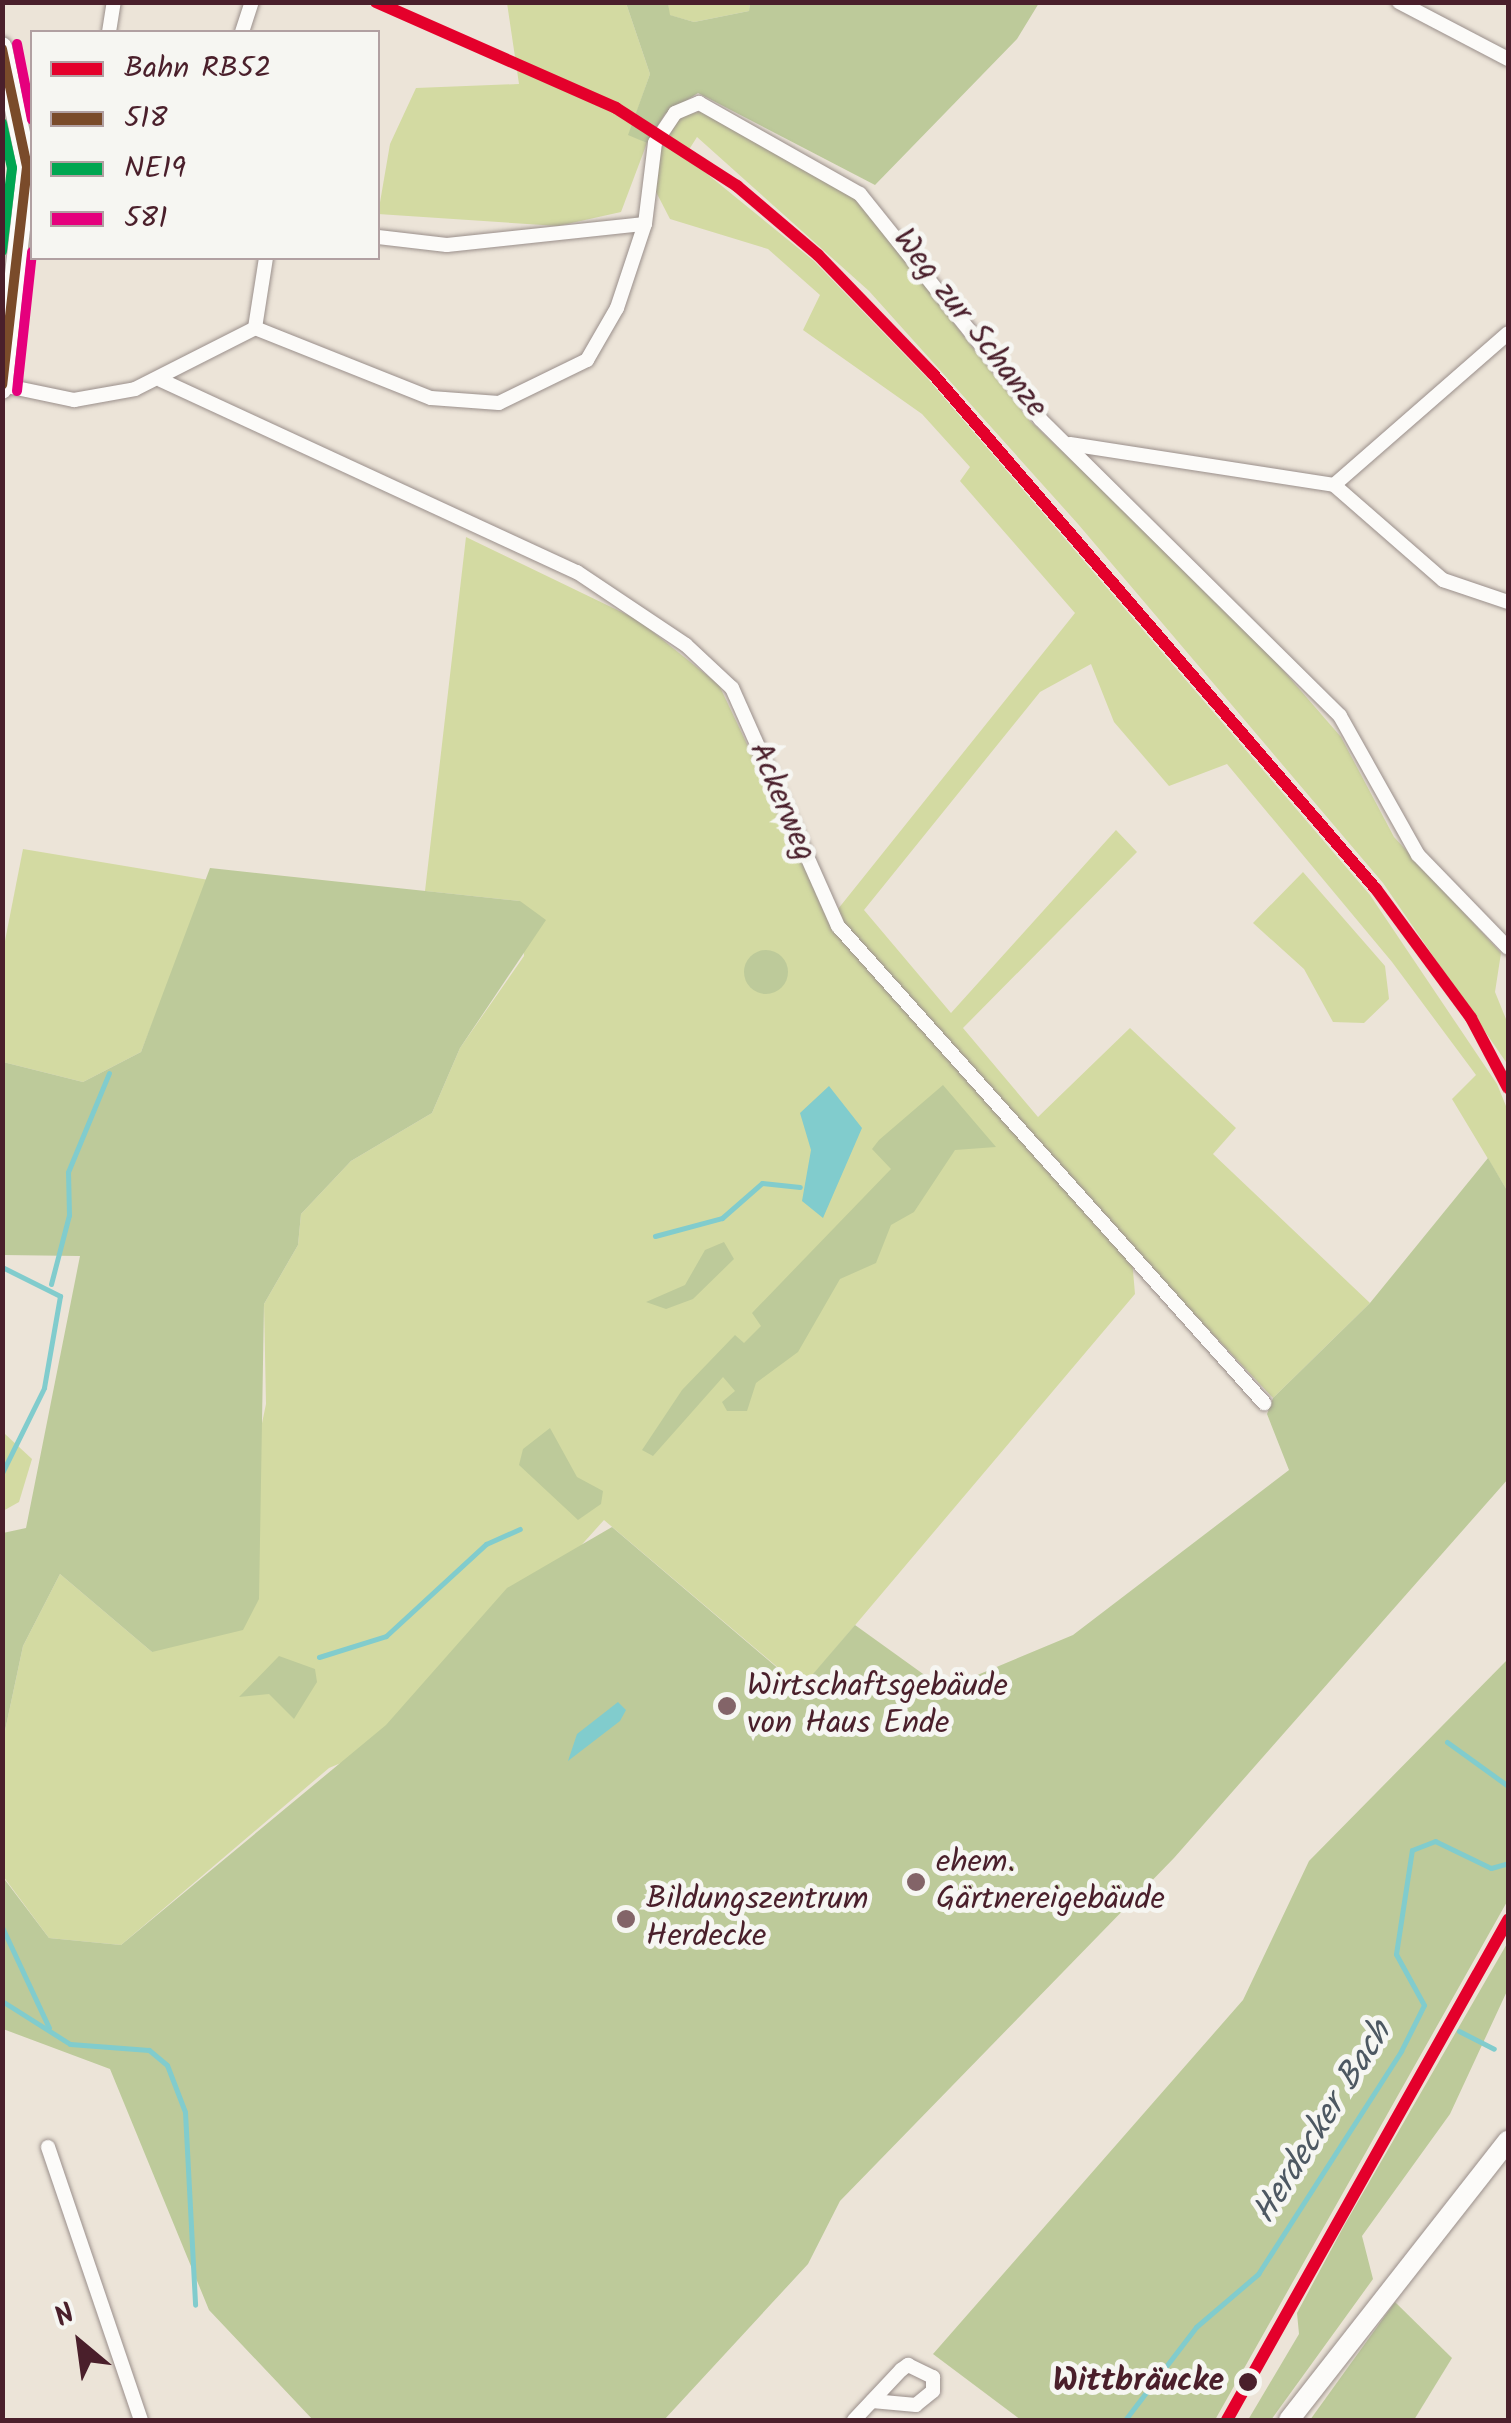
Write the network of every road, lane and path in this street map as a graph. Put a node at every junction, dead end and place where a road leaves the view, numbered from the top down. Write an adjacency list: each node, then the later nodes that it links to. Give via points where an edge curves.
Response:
1 (114, 2): 4 (street)
2 (252, 2): 5 (street)
3 (1400, 3): 7 (street)
4 (109, 30)
5 (243, 30)
6 (2, 47): 14 (main road, via 26,167)
7 (1508, 59)
8 (644, 224): 9 (street, via 447,245); 11 (street, Weg zur Schanze, via 617,308 587,360 499,403 431,398); 15 (street, Weg zur Schanze, via 649,164 664,127 691,104 716,108 880,208 1040,419)
9 (380, 237)
10 (266, 260): 11 (street)
11 (254, 328): 13 (street)
12 (1508, 333): 16 (street)
13 (161, 380): 14 (street, via 74,400); 19 (street, Ackerweg, via 577,572 732,688 838,926)
14 (3, 386)
15 (1070, 444): 16 (street); 18 (street, Weg zur Schanze, via 1340,716 1418,855)
16 (1334, 486): 17 (street, via 1443,580)
17 (1508, 602)
18 (1508, 948)
19 (1264, 1403)
20 (1508, 2141): 25 (main road)
21 (48, 2147): 23 (street)
22 (872, 2401): 24 (street)
23 (141, 2420)
24 (854, 2420)
25 (1289, 2420)

